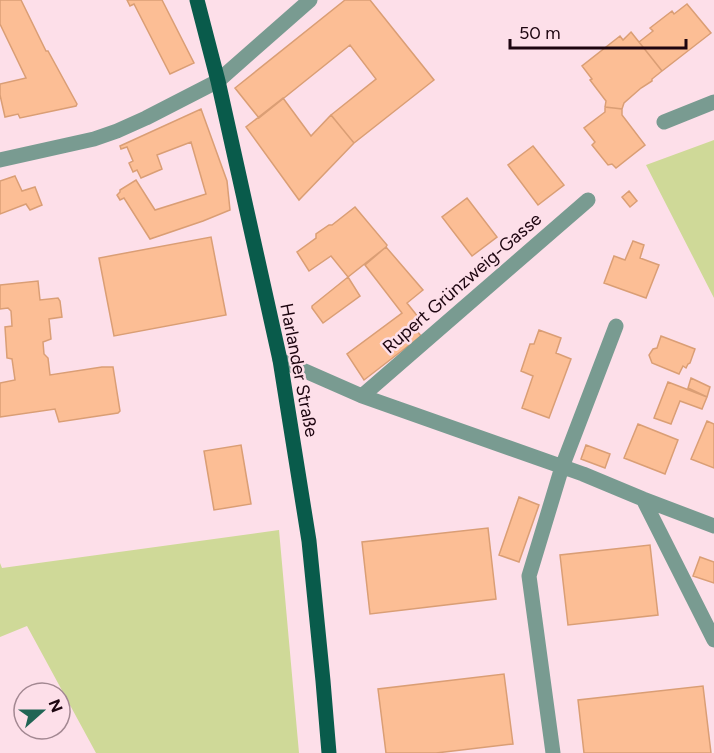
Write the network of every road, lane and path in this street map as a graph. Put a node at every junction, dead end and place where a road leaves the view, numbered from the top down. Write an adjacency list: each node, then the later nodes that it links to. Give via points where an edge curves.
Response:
1 (197, 0): 3 (main road, Harlander Straße)
2 (310, 0): 3 (street)
3 (218, 81): 6 (street, via 117,131); 9 (main road, Harlander Straße)
4 (714, 102): 5 (street)
5 (664, 122)
6 (0, 160)
7 (588, 200): 10 (street, Rupert Grünzweig-Gasse)
8 (616, 326): 11 (street)
9 (280, 360): 10 (street); 15 (main road, Harlander Straße, via 309,541)
10 (362, 396): 11 (street)
11 (562, 467): 12 (street); 16 (street, via 529,576)
12 (643, 500): 13 (street); 14 (street)
13 (714, 526)
14 (714, 640)
15 (329, 753)
16 (553, 753)

